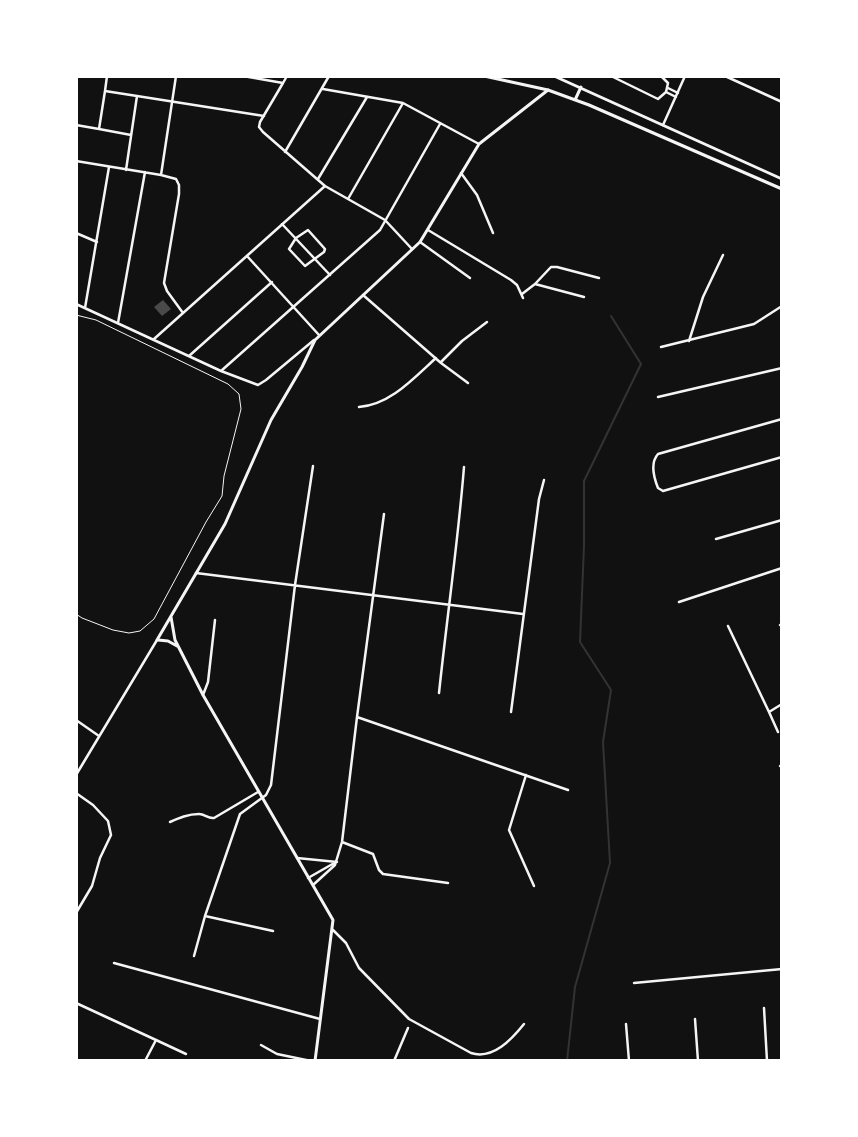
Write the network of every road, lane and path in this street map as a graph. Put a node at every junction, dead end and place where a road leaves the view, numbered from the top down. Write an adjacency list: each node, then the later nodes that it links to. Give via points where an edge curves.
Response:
1 (107, 76): 19 (street)
2 (176, 76): 27 (street)
3 (244, 76): 14 (street)
4 (287, 76): 14 (street)
5 (330, 76): 18 (street)
6 (484, 76): 15 (street)
7 (554, 76): 16 (street)
8 (592, 76): 9 (street)
9 (597, 76)
10 (611, 76): 21 (street, via 658,99)
11 (661, 76): 17 (street, via 668,82)
12 (685, 76): 22 (street)
13 (725, 76): 29 (street)
14 (283, 83): 31 (street)
15 (538, 88): 20 (street); 26 (street)
16 (582, 88): 28 (street); 34 (street)
17 (668, 88): 21 (street); 22 (street)
18 (323, 89): 24 (street); 38 (street)
19 (105, 90): 23 (street); 35 (street)
20 (548, 90): 26 (street); 28 (street)
21 (666, 92): 25 (street)
22 (678, 92): 25 (street)
23 (137, 96): 27 (street); 36 (street)
24 (367, 97): 30 (street); 46 (street)
25 (676, 97): 34 (street)
26 (537, 98): 37 (street)
27 (172, 100): 31 (street); 44 (street)
28 (575, 100): 48 (street)
29 (782, 102)
30 (403, 103): 32 (street); 49 (street)
31 (264, 116): 38 (street, via 259,124 261,130)
32 (440, 124): 37 (street); 50 (street)
33 (76, 125): 35 (street)
34 (663, 125): 45 (street)
35 (98, 129): 36 (street)
36 (131, 135): 41 (street)
37 (479, 144): 43 (street)
38 (285, 152): 46 (street)
39 (76, 161): 40 (street)
40 (109, 167): 41 (street); 56 (street)
41 (126, 170): 42 (street)
42 (145, 172): 44 (street); 76 (street)
43 (460, 173): 52 (street); 54 (street, via 477,195)
44 (161, 175): 73 (street, via 172,177 179,185 178,209 164,283)
45 (782, 179)
46 (318, 180): 47 (street)
47 (326, 186): 49 (street); 51 (street)
48 (782, 189)
49 (348, 198): 50 (street)
50 (385, 220): 58 (street); 62 (street, via 380,230)
51 (282, 224): 55 (street); 60 (street)
52 (428, 230): 57 (street); 66 (street, via 505,276 517,285 522,296)
53 (76, 233): 56 (street)
54 (493, 233)
55 (296, 238): 61 (street); 61 (street, via 289,249 302,264 307,266); 61 (street, via 306,230 311,232 325,249)
56 (97, 242): 71 (street)
57 (420, 242): 58 (street); 63 (street)
58 (412, 249): 67 (street)
59 (723, 255): 80 (street, via 703,297)
60 (247, 256): 65 (street); 73 (street)
61 (316, 259): 62 (street)
62 (330, 275): 72 (street)
63 (470, 278)
64 (599, 278): 66 (street, via 552,267)
65 (272, 282): 72 (street); 82 (street)
66 (535, 284): 68 (street)
67 (363, 295): 77 (street); 83 (street)
68 (584, 297)
69 (76, 304): 71 (street)
70 (782, 306): 80 (street, via 754,324)
71 (85, 308): 76 (street)
72 (293, 308): 77 (street); 86 (street)
73 (183, 313): 78 (street)
74 (76, 316): 104 (path, via 96,320 228,384 239,394 241,409 222,496 154,619 140,631 130,633 113,630)
75 (487, 322): 84 (street)
76 (118, 323): 78 (street)
77 (319, 335): 79 (street)
78 (154, 339): 82 (street)
79 (315, 340): 86 (street, via 260,384); 99 (street, via 271,420 225,524)
80 (689, 341): 81 (street)
81 (661, 347)
82 (189, 356): 86 (street)
83 (436, 358): 84 (street); 89 (street, via 392,396 376,404)
84 (441, 363): 87 (street)
85 (782, 368): 88 (street)
86 (221, 371)
87 (468, 383)
88 (658, 396)
89 (359, 407)
90 (782, 419): 91 (street, via 658,454 654,460 658,488 663,490)
91 (782, 458)
92 (313, 466): 100 (street)
93 (464, 467): 103 (street)
94 (544, 480): 105 (street)
95 (384, 514): 101 (street)
96 (782, 520): 97 (street)
97 (716, 539)
98 (782, 568): 102 (street)
99 (196, 573): 100 (street); 106 (street)
100 (295, 585): 101 (street); 125 (street, via 273,773 268,792)
101 (373, 595): 103 (street); 116 (street)
102 (680, 602)
103 (448, 604): 105 (street); 111 (street)
104 (76, 614)
105 (524, 614): 114 (street)
106 (171, 616): 109 (street); 110 (street)
107 (215, 620): 112 (street, via 208,682)
108 (728, 626): 115 (street)
109 (157, 640): 110 (street, via 168,640); 119 (street)
110 (178, 646): 112 (street)
111 (439, 693)
112 (203, 694): 123 (street)
113 (782, 704): 115 (street)
114 (511, 712)
115 (769, 712): 118 (street)
116 (357, 717): 121 (street); 127 (street)
117 (76, 720): 119 (street)
118 (778, 732)
119 (99, 736): 120 (street)
120 (76, 775)
121 (526, 775): 122 (street); 133 (street, via 509,830)
122 (568, 790)
123 (258, 792): 125 (street); 126 (street, via 214,818 185,815)
124 (76, 793): 134 (street, via 108,821 111,834 92,886)
125 (262, 798): 128 (street); 135 (street, via 240,814)
126 (170, 822)
127 (342, 842): 129 (street); 131 (street, via 373,854 384,874)
128 (296, 858): 129 (street); 130 (street)
129 (337, 862): 130 (street); 132 (street)
130 (308, 878): 132 (street)
131 (448, 883)
132 (313, 885): 137 (street, via 331,916)
133 (534, 886)
134 (76, 913)
135 (205, 916): 136 (street); 138 (street)
136 (273, 930)
137 (333, 930): 144 (street); 146 (street, via 346,943 359,968 409,1019 471,1053 479,1055 496,1050 511,1040)
138 (194, 956)
139 (114, 963): 144 (street)
140 (782, 969): 141 (street)
141 (634, 984)
142 (76, 1003): 149 (street)
143 (764, 1008): 157 (street)
144 (320, 1018): 153 (street)
145 (695, 1019): 156 (street)
146 (524, 1024)
147 (626, 1024): 155 (street)
148 (408, 1028): 154 (street)
149 (156, 1040): 151 (street); 152 (street)
150 (261, 1045): 153 (street, via 277,1054)
151 (186, 1054)
152 (145, 1061)
153 (313, 1061)
154 (394, 1061)
155 (629, 1061)
156 (698, 1061)
157 (767, 1061)

